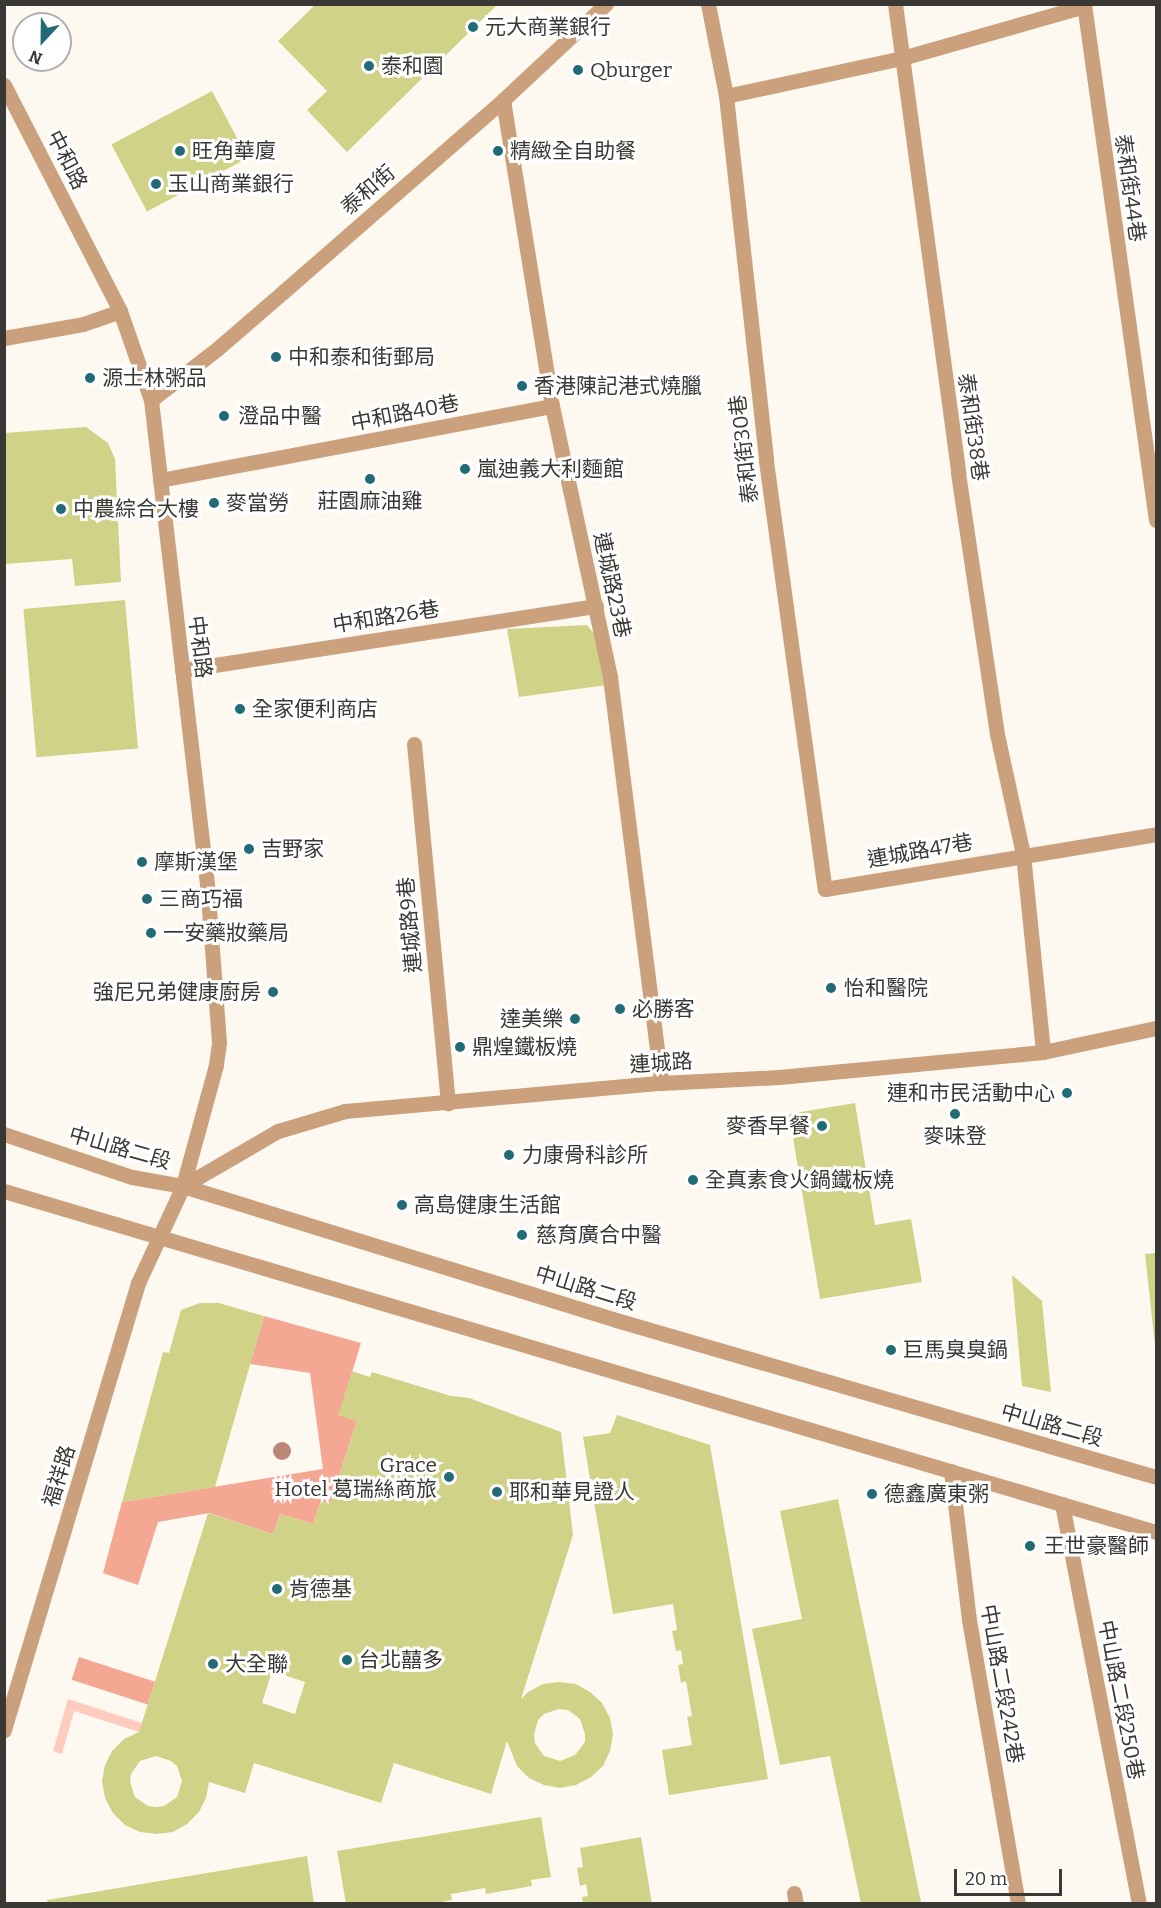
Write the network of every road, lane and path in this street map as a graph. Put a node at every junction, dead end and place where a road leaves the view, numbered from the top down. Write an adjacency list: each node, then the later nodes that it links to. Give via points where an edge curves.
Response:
1 (606, 4): 8 (street, 泰和街)
2 (708, 4): 7 (street, 泰和街30巷)
3 (895, 4): 5 (street, 泰和街38巷)
4 (1084, 5): 5 (street); 14 (street, 泰和街44巷)
5 (902, 58): 7 (street); 19 (street, 泰和街38巷, via 997,734)
6 (4, 85): 9 (street, 中和路)
7 (726, 96): 20 (street, 泰和街30巷, via 765,461)
8 (504, 100): 11 (street, 泰和街, via 217,349); 12 (street, 連城路23巷)
9 (120, 311): 10 (street, via 84,324); 11 (street, 中和路)
10 (4, 338)
11 (151, 400): 13 (street, 中和路)
12 (552, 406): 13 (street, 中和路40巷); 15 (street, 連城路23巷)
13 (160, 480): 16 (street, 中和路)
14 (1156, 520)
15 (596, 606): 16 (street, 中和路26巷); 23 (street, 連城路23巷, via 610,677)
16 (182, 670): 26 (street, 中和路, via 208,896 219,1043)
17 (414, 744): 24 (street, 連城路9巷)
18 (1156, 834): 19 (street, 連城路47巷)
19 (1023, 854): 20 (street, 連城路47巷); 22 (street)
20 (825, 889)
21 (1156, 1028): 22 (street, 連城路)
22 (1043, 1052): 23 (street, 連城路, via 779,1077)
23 (661, 1083): 24 (street, 連城路)
24 (448, 1103): 26 (street, 連城路, via 345,1110 278,1131)
25 (4, 1134): 26 (street, 中山路二段, via 132,1177)
26 (183, 1186): 28 (street, 中和路); 30 (street, 中山路二段, via 628,1324)
27 (4, 1191): 28 (street)
28 (159, 1236): 29 (street); 33 (street, 福祥路, via 138,1284)
29 (951, 1471): 31 (street); 34 (street, 中山路二段242巷, via 969,1620)
30 (1156, 1477)
31 (1062, 1504): 32 (street); 35 (street, 中山路二段250巷)
32 (1156, 1532)
33 (4, 1730)
34 (1018, 1904)
35 (1139, 1904)

